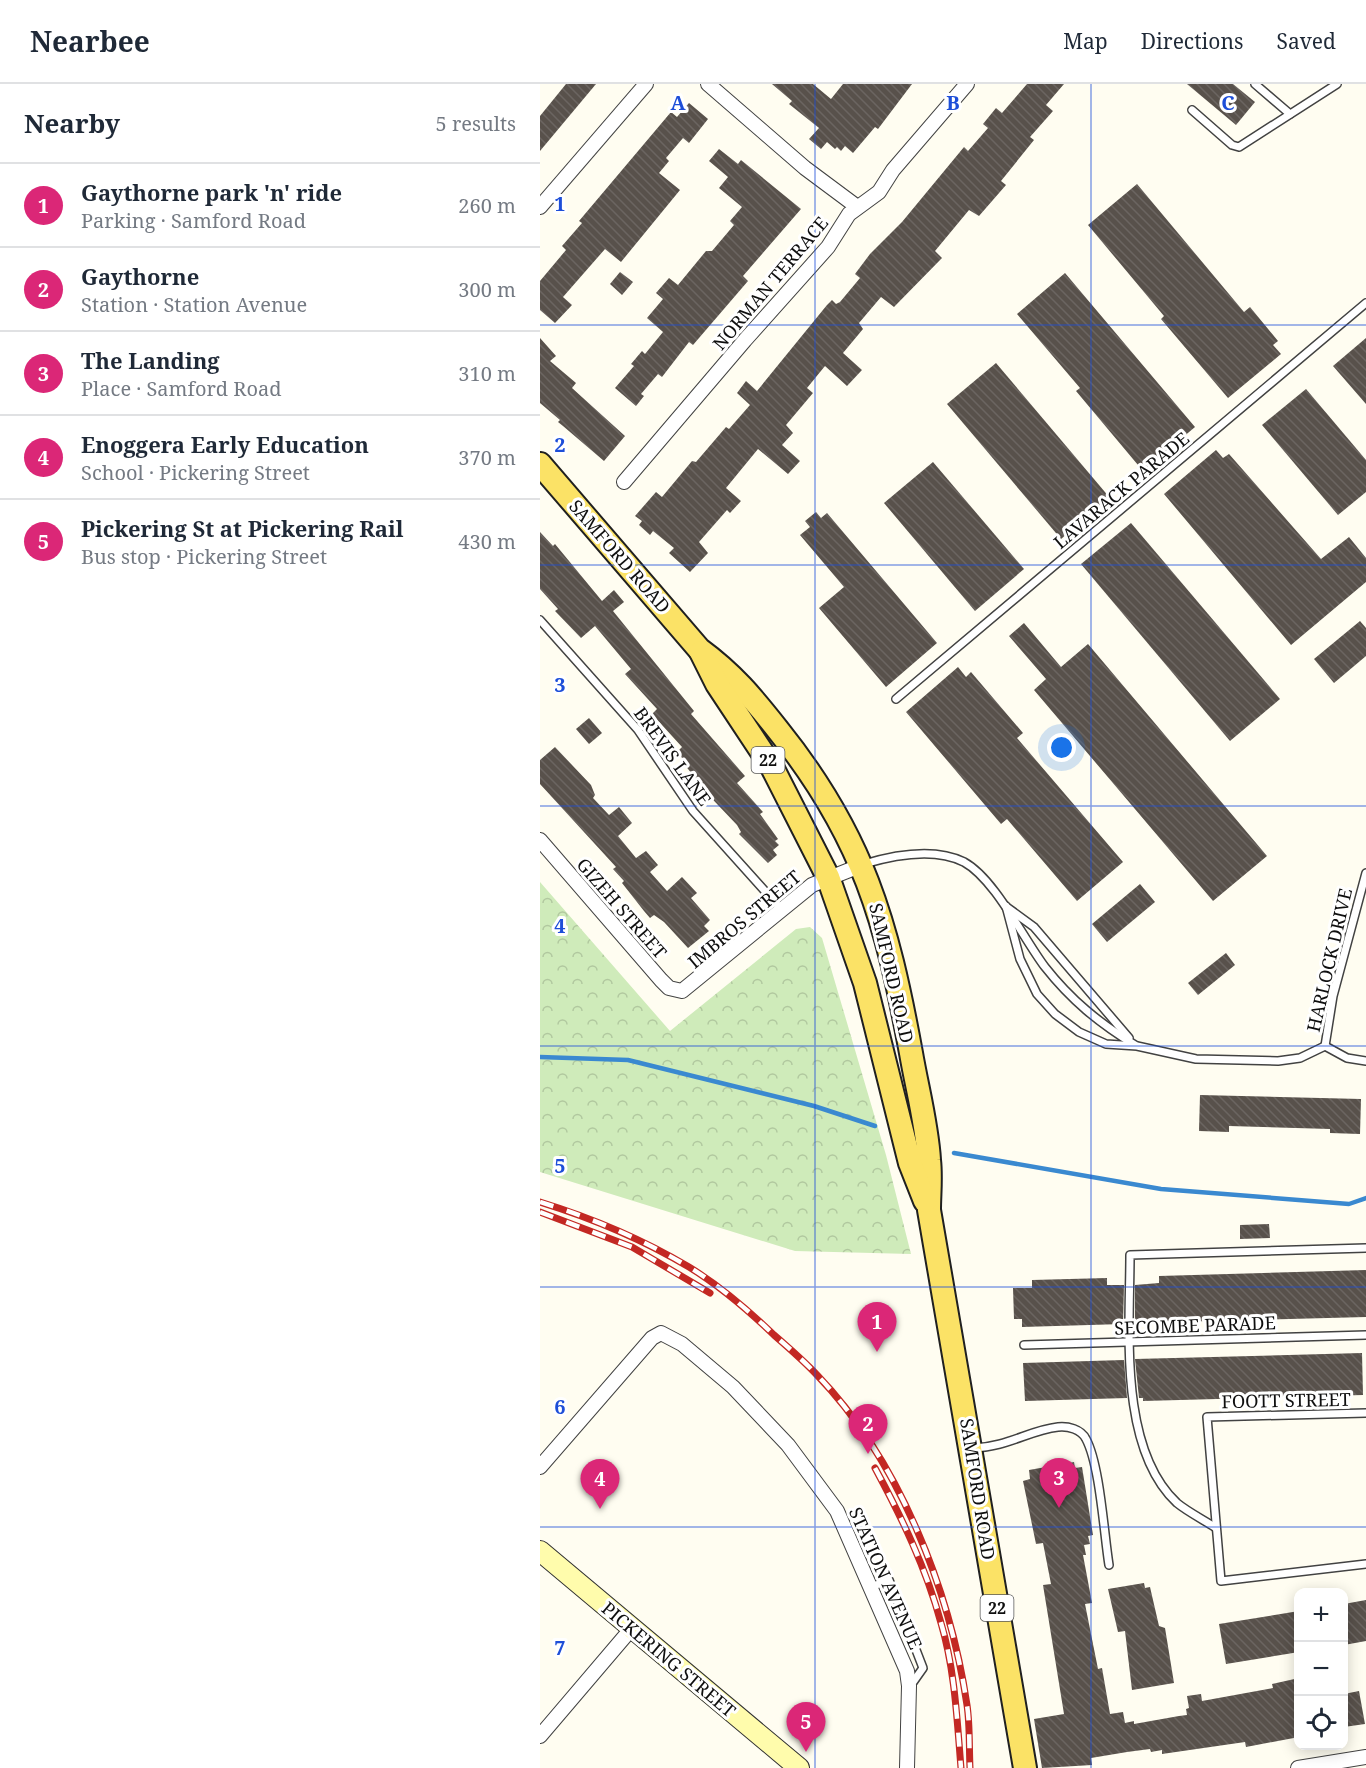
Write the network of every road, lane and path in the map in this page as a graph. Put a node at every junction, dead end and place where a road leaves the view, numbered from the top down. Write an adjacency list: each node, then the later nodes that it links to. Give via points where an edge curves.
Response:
1 (646, 84): 9 (street)
2 (708, 84): 8 (street, via 805,168)
3 (967, 84): 8 (street, NORMAN TERRACE, via 893,170 879,192)
4 (1255, 84): 7 (lane)
5 (1336, 84): 7 (lane)
6 (1192, 110): 7 (lane, via 1239,147)
7 (1290, 114)
8 (856, 206): 12 (street, NORMAN TERRACE, via 828,247)
9 (540, 207)
10 (1366, 303): 15 (lane, LAVARACK PARADE)
11 (540, 464): 14 (main road, SAMFORD ROAD / 22)
12 (624, 482)
13 (540, 620): 21 (lane, BREVIS LANE, via 631,722 693,811)
14 (699, 649): 17 (main road, SAMFORD ROAD / 22, via 731,672 797,754 838,815); 19 (main road, SAMFORD ROAD / 22, via 717,684 772,767)
15 (896, 699)
16 (540, 840): 22 (street, GIZEH STREET, via 661,980 669,988)
17 (862, 865): 19 (street, IMBROS STREET); 20 (lane, via 906,854 952,858 972,867); 26 (main road, SAMFORD ROAD / 22, via 884,925 904,1016 930,1160)
18 (1366, 873): 24 (lane, HARLOCK DRIVE, via 1333,996)
19 (828, 877): 21 (street, IMBROS STREET); 26 (main road, SAMFORD ROAD / 22, via 866,983 910,1163)
20 (1006, 906): 23 (lane, via 1034,927); 23 (lane, via 1023,936 1069,994 1098,1022); 23 (lane, via 1012,936 1031,984 1055,1014 1079,1032 1106,1044)
21 (781, 909): 22 (street, IMBROS STREET)
22 (682, 991)
23 (1137, 1046): 24 (lane, via 1196,1059 1278,1061 1300,1058)
24 (1324, 1046): 25 (lane, HARLOCK DRIVE, via 1347,1058)
25 (1366, 1061)
26 (929, 1210): 32 (main road, SAMFORD ROAD / 22)
27 (1366, 1248): 29 (lane, via 1130,1254)
28 (1366, 1335): 29 (lane, SECOMBE PARADE)
29 (1130, 1342): 30 (lane, SECOMBE PARADE); 34 (lane, via 1141,1442 1156,1476 1177,1503)
30 (1024, 1345)
31 (1366, 1413): 34 (lane, FOOTT STREET, via 1207,1417)
32 (971, 1448): 37 (lane, via 1008,1444 1057,1427 1073,1428 1085,1436 1093,1458); 45 (main road, SAMFORD ROAD / 22)
33 (540, 1467): 38 (street, STATION AVENUE, via 652,1338 661,1333 733,1387 788,1445 837,1510)
34 (1216, 1527): 36 (lane, via 1221,1581)
35 (540, 1551): 39 (main road, PICKERING STREET)
36 (1366, 1564)
37 (1109, 1565)
38 (871, 1587): 40 (street, STATION AVENUE, via 907,1671); 40 (lane, via 889,1580 894,1591 923,1668)
39 (632, 1628): 41 (street); 43 (main road, PICKERING STREET)
40 (909, 1686): 44 (street, STATION AVENUE)
41 (540, 1736)
42 (1366, 1757): 46 (street)
43 (799, 1768)
44 (907, 1768)
45 (1025, 1768)
46 (1298, 1768)

